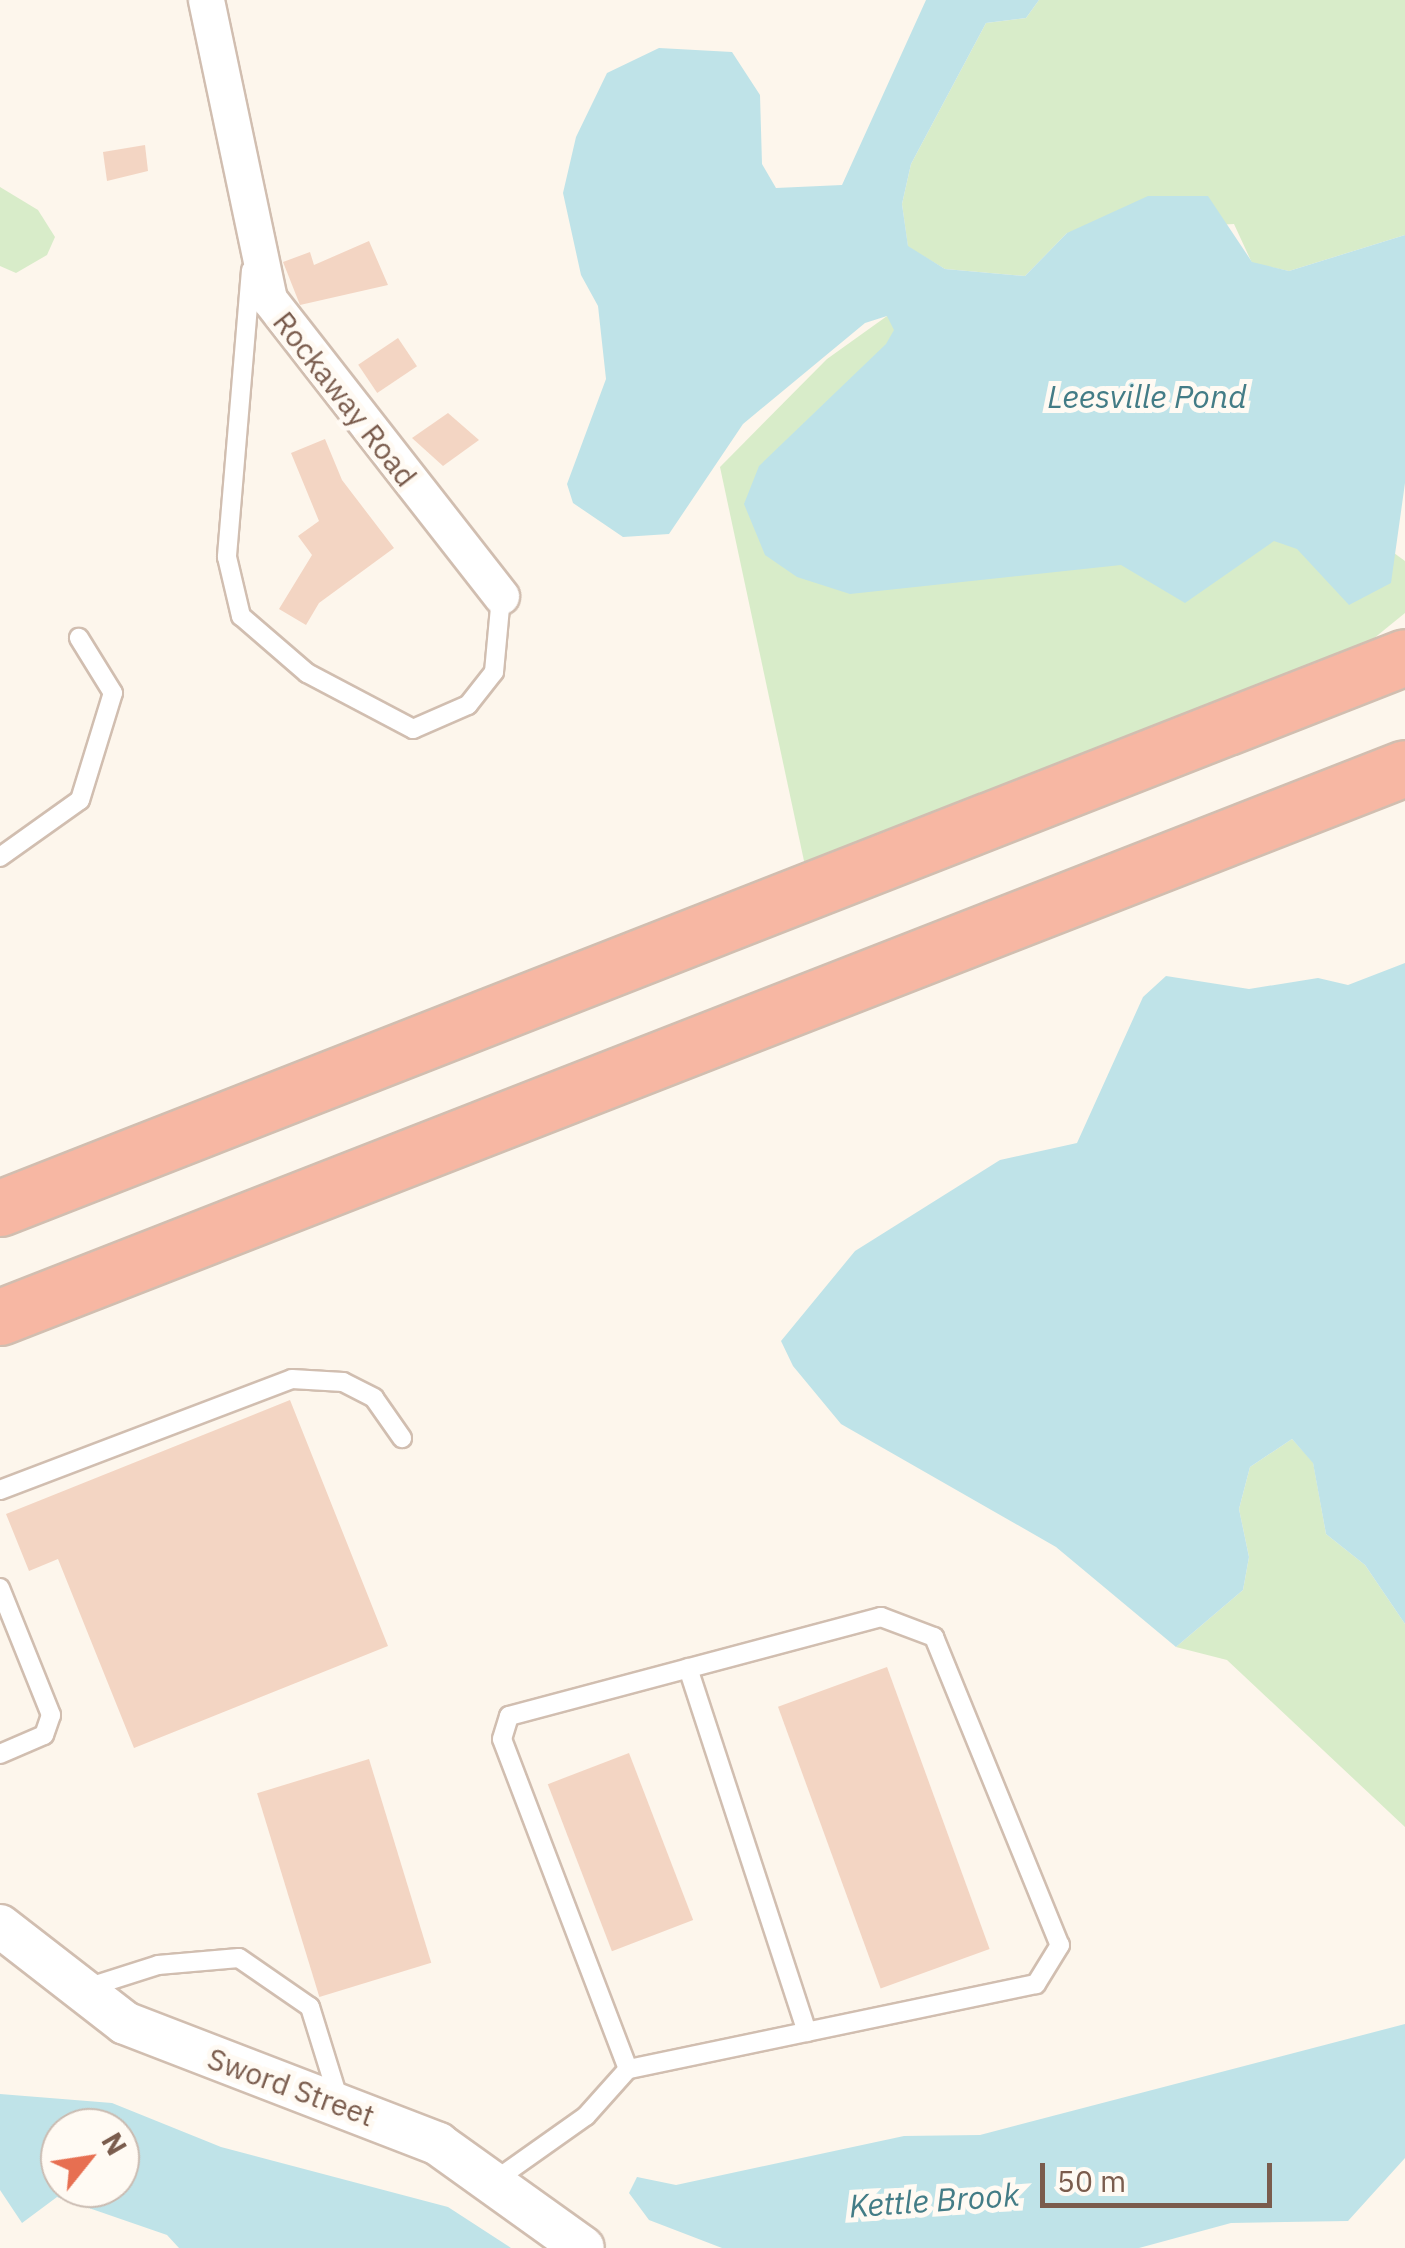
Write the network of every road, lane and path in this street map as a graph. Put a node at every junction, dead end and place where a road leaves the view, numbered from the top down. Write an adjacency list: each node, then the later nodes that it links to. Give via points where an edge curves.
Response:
1 (206, 0): 2 (street, Rockaway Road)
2 (253, 248): 3 (street, Rockaway Road, via 284,327); 3 (lane, via 227,557 241,616 307,673 412,729 468,705 494,672)
3 (501, 596)
4 (79, 638): 7 (lane, via 112,693 80,800)
5 (1405, 656): 8 (highway)
6 (1405, 768): 9 (highway)
7 (0, 857)
8 (0, 1208)
9 (0, 1317)
10 (402, 1438): 11 (lane, via 374,1398 343,1382 292,1380)
11 (0, 1490)
12 (0, 1588): 14 (lane, via 52,1715 44,1735)
13 (688, 1668): 17 (lane); 17 (lane, via 881,1617 934,1637 1060,1945 1036,1984); 18 (lane, via 510,1716 502,1739)
14 (0, 1754)
15 (0, 1926): 16 (street, Sword Street)
16 (73, 1992): 19 (street, Sword Street, via 170,2044); 19 (lane, via 158,1965 239,1958 310,2007)
17 (807, 2032): 18 (lane)
18 (628, 2069): 20 (lane, via 586,2116)
19 (340, 2104): 20 (street, Sword Street)
20 (496, 2178): 21 (street, Sword Street)
21 (583, 2248)

